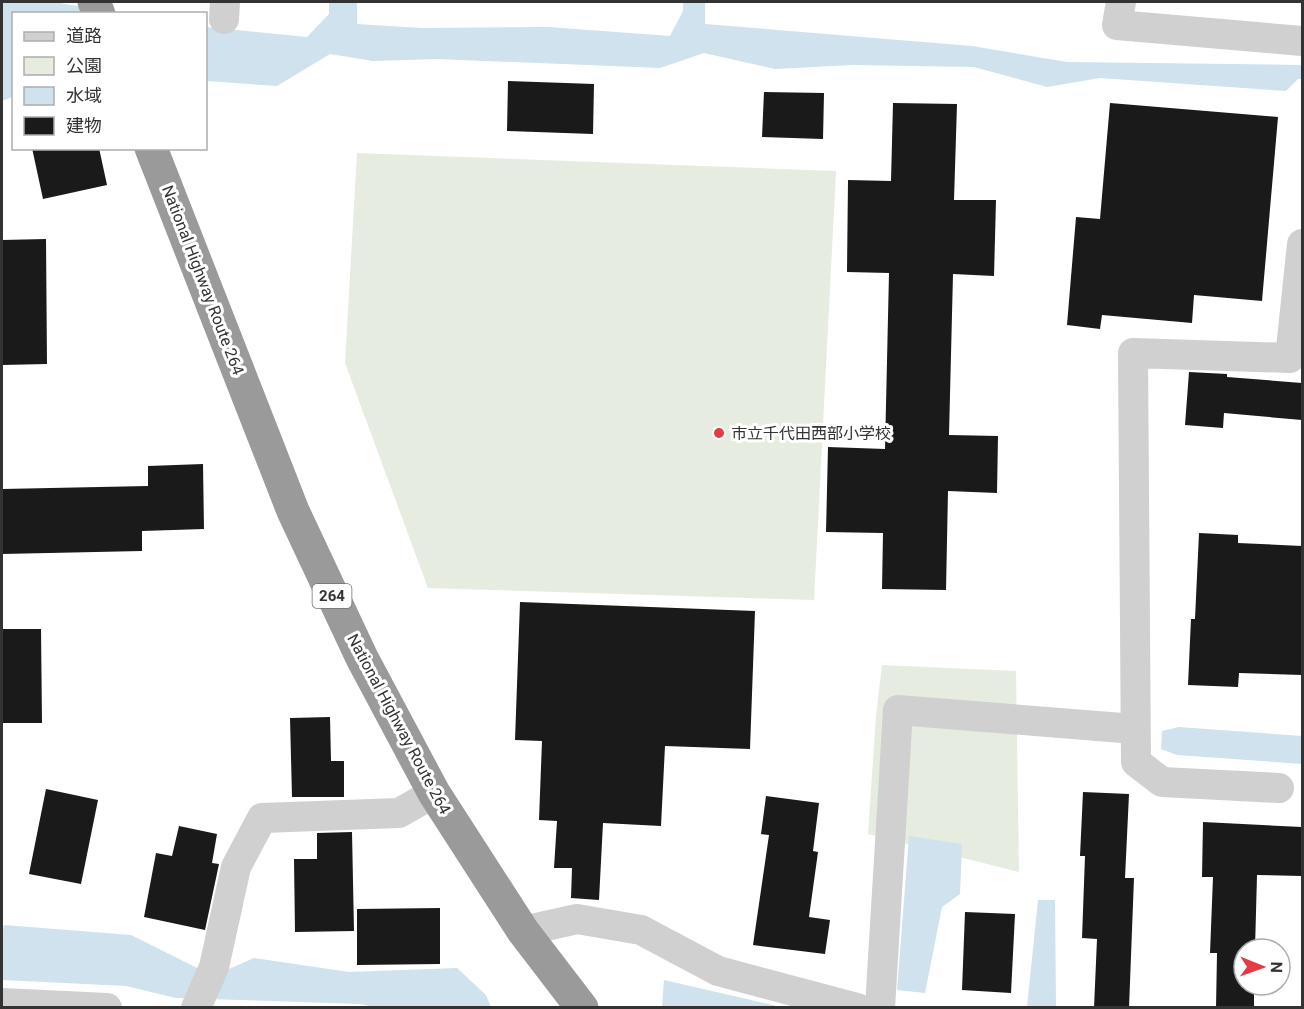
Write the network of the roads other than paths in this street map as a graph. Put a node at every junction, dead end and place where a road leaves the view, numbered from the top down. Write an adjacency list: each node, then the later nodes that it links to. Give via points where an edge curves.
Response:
1 (1121, 2): 2 (street, via 1117,25)
2 (1302, 41)
3 (152, 150): 7 (highway, National Highway Route 264 / 264, via 293,511 362,658)
4 (1302, 244): 5 (street, via 1290,358 1133,353)
5 (1135, 729): 6 (street, via 1136,762 1161,782); 14 (street, via 898,710)
6 (1279, 788)
7 (434, 793): 8 (highway, National Highway Route 264 / 264); 11 (street, via 399,813 262,818 236,867 214,967)
8 (523, 931): 12 (highway, National Highway Route 264 / 264); 13 (street, via 577,920 641,930 718,971)
9 (2, 1003): 10 (street)
10 (106, 1008)
11 (196, 1008)
12 (582, 1008)
13 (857, 1008)
14 (880, 1008)

